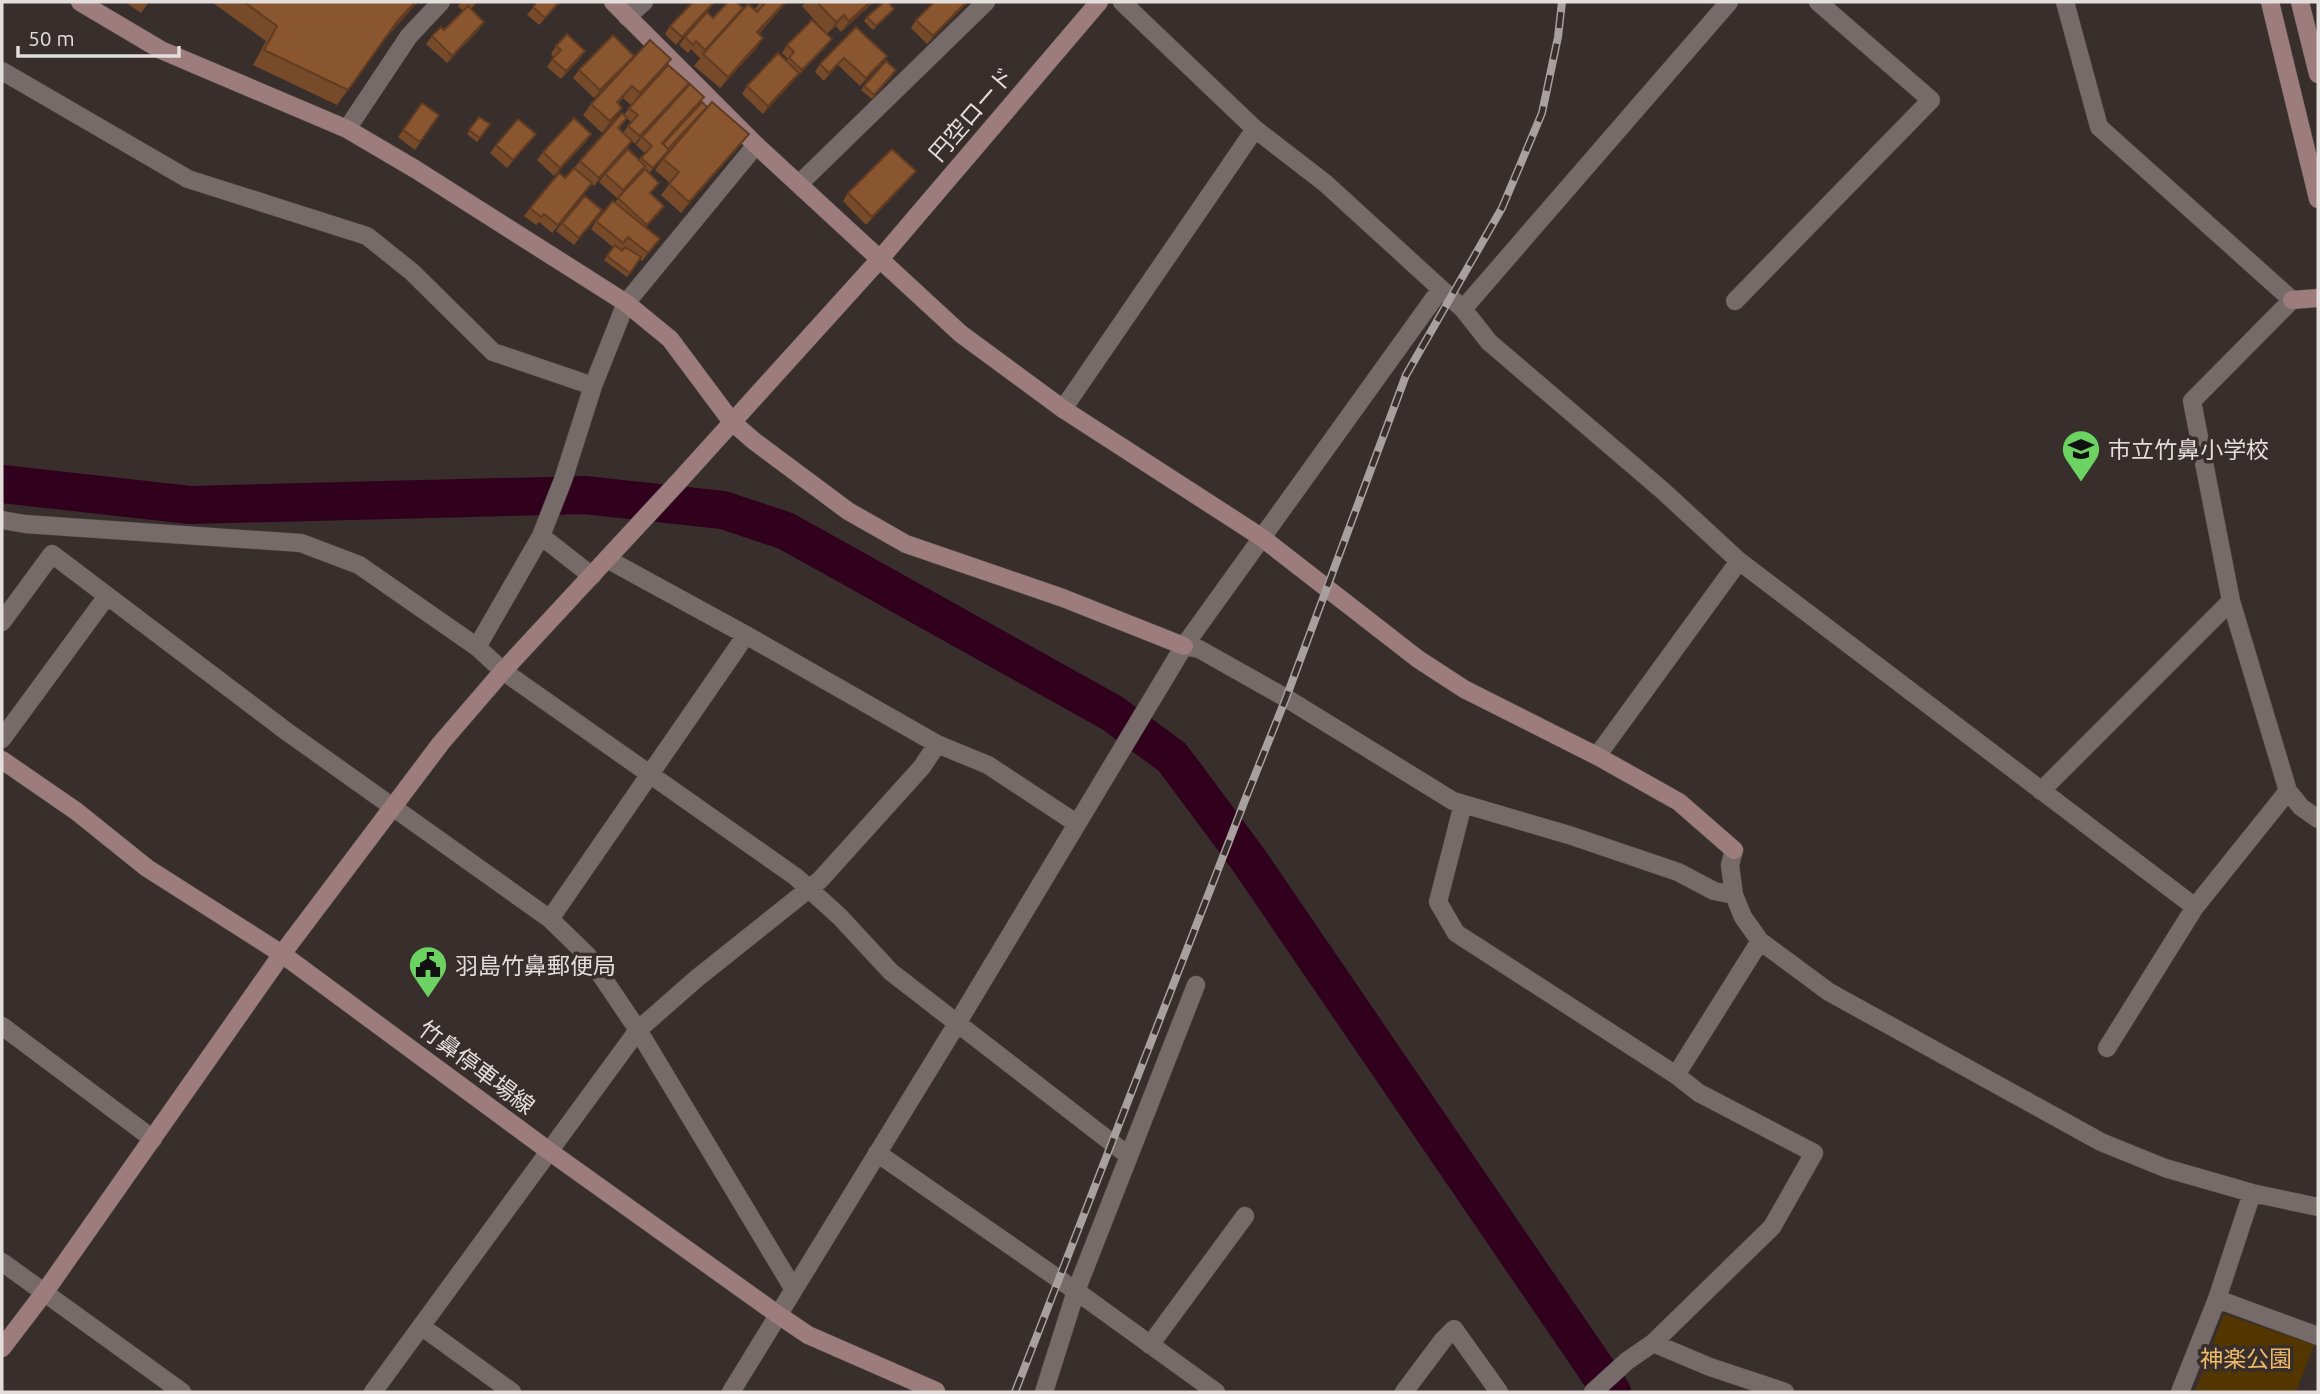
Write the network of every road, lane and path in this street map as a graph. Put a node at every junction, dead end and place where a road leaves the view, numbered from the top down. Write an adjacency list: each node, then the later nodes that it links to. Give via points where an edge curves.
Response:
1 (80, 2): 16 (street, via 161,51)
2 (441, 2): 16 (street, via 409,36)
3 (613, 2): 13 (street)
4 (644, 2): 13 (street)
5 (986, 2): 19 (street)
6 (1099, 2): 21 (street, 円空ロード)
7 (1122, 2): 17 (street)
8 (1729, 2): 27 (street)
9 (1818, 2): 25 (street, via 1931,100)
10 (2065, 2): 24 (street, via 2099,127)
11 (2270, 2): 20 (street)
12 (2300, 2): 15 (street)
13 (628, 17): 18 (street)
14 (2, 71): 28 (street, via 188,179 367,236 412,272 493,352)
15 (2318, 74)
16 (347, 129): 26 (street)
17 (1255, 129): 22 (street, via 1325,183); 29 (street)
18 (756, 145): 19 (street); 26 (street)
19 (799, 184): 21 (street)
20 (2318, 199)
21 (880, 258): 29 (street, via 961,334); 30 (street, 円空ロード)
22 (1440, 290): 27 (street); 34 (street)
23 (2318, 298): 24 (street)
24 (2291, 300): 40 (street, via 2192,401)
25 (1735, 301)
26 (626, 303): 28 (street); 30 (street, via 670,339)
27 (1462, 309): 37 (street, via 1489,342)
28 (593, 386): 33 (street)
29 (1063, 409): 34 (street)
30 (733, 422): 36 (street, 円空ロード); 43 (street, via 848,511 906,544)
31 (2, 520): 32 (street)
32 (25, 524): 35 (street); 44 (street, via 301,543 359,565)
33 (541, 536): 38 (street); 44 (street)
34 (1261, 537): 43 (street); 48 (street, via 1452,682)
35 (52, 554): 39 (street); 41 (street)
36 (607, 559): 38 (street, 円空ロード); 42 (street)
37 (1739, 561): 48 (street); 51 (street)
38 (592, 576): 45 (street, 円空ロード)
39 (107, 596): 46 (street); 54 (street)
40 (2231, 601): 51 (street); 52 (street)
41 (2, 622)
42 (746, 635): 47 (street); 50 (street)
43 (1184, 646): 53 (street, via 1199,649 1286,698); 56 (street)
44 (477, 647): 45 (street)
45 (503, 671): 50 (street); 54 (street, 円空ロード)
46 (2, 738)
47 (937, 744): 56 (street, via 988,765); 57 (street, via 922,767)
48 (1597, 756): 58 (street, via 1679,802 1734,850 1730,865)
49 (2, 760): 62 (street, 竹鼻停車場線, via 147,868)
50 (650, 774): 57 (street); 60 (street)
51 (2040, 791): 59 (street)
52 (2288, 792): 55 (street); 59 (street)
53 (1463, 804): 58 (street, via 1678,872 1714,891); 68 (street, via 1438,902 1457,933)
54 (392, 807): 60 (street); 62 (street, 円空ロード)
55 (2318, 820)
56 (1076, 823): 64 (street)
57 (809, 887): 64 (street, via 891,972); 66 (street)
58 (1734, 895): 61 (street)
59 (2195, 906): 67 (street)
60 (550, 919): 66 (street, via 588,956)
61 (1760, 941): 68 (street); 73 (street, via 1829,992 2101,1142 2165,1168)
62 (282, 954): 69 (street, 円空ロード); 70 (street, 竹鼻停車場線)
63 (1196, 985): 72 (street)
64 (958, 1023): 71 (street); 72 (street)
65 (2, 1026): 69 (street)
66 (638, 1030): 70 (street); 77 (street)
67 (2106, 1048)
68 (1676, 1075): 84 (street, via 1699,1093 1814,1153 1772,1227)
69 (153, 1139): 79 (street, 円空ロード)
70 (549, 1151): 81 (street, 竹鼻停車場線); 82 (street)
71 (877, 1153): 77 (street); 78 (street)
72 (1129, 1156): 78 (street)
73 (2252, 1193): 74 (street); 80 (street)
74 (2318, 1207)
75 (1245, 1216): 85 (street)
76 (2, 1262): 79 (street)
77 (793, 1288): 81 (street)
78 (1076, 1291): 85 (street); 93 (street)
79 (44, 1293): 86 (street, 円空ロード); 89 (street)
80 (2217, 1299): 83 (street); 98 (street)
81 (777, 1314): 87 (street, 竹鼻停車場線, via 808,1335); 92 (street)
82 (421, 1326): 90 (street); 91 (street)
83 (2318, 1336)
84 (1653, 1343): 88 (street); 97 (street)
85 (1150, 1345): 94 (street)
86 (2, 1348)
87 (936, 1391)
88 (1595, 1391)
89 (182, 1392)
90 (373, 1392)
91 (512, 1392)
92 (731, 1392)
93 (1044, 1392)
94 (1216, 1392)
95 (1404, 1392): 96 (street, via 1454,1329)
96 (1499, 1392)
97 (1785, 1392)
98 (2180, 1392)

